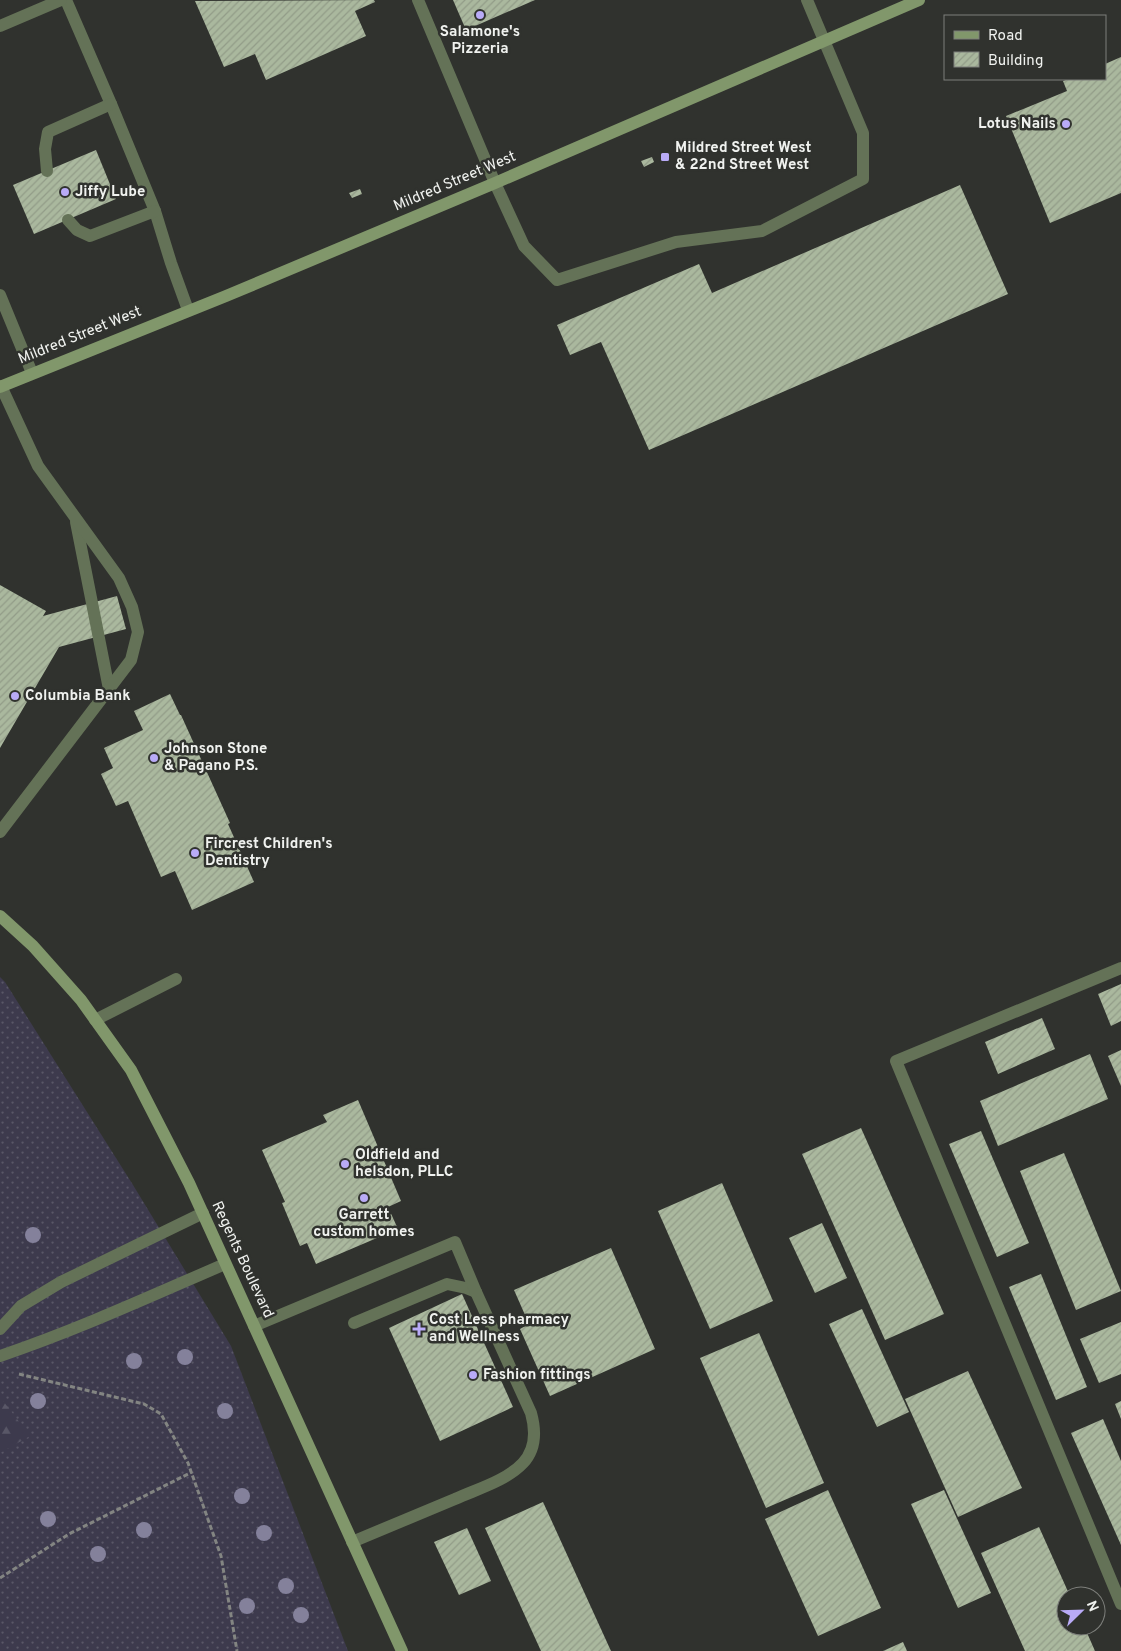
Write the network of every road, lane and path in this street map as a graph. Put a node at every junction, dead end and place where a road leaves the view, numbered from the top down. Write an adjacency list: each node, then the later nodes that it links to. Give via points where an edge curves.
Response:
1 (62, 0): 6 (street)
2 (66, 0): 8 (street)
3 (418, 0): 10 (street)
4 (807, 0): 7 (street)
5 (919, 0): 7 (main road, Mildred Street West)
6 (0, 26)
7 (824, 41): 10 (main road, Mildred Street West); 10 (street, via 863,133 863,179 762,231 676,242 556,280 524,246)
8 (111, 104): 9 (street, via 48,132 45,149); 11 (street)
9 (47, 171)
10 (495, 183): 14 (main road, Mildred Street West)
11 (155, 211): 12 (street, via 90,236 77,230); 14 (street)
12 (68, 220)
13 (0, 295): 15 (street)
14 (188, 310): 15 (main road, Mildred Street West)
15 (32, 373): 16 (main road, Mildred Street West)
16 (1, 386): 17 (street, via 38,466)
17 (75, 518): 18 (street); 18 (street, via 118,578 132,608 138,632 131,660)
18 (109, 688): 19 (street)
19 (0, 832)
20 (0, 916): 23 (main road, Regents Boulevard, via 33,946)
21 (1121, 968): 35 (street, via 896,1062)
22 (176, 978): 23 (street)
23 (95, 1020): 24 (main road, Regents Boulevard, via 131,1070)
24 (203, 1213): 25 (main road, Regents Boulevard); 29 (street, via 61,1282 21,1306)
25 (225, 1264): 28 (main road, Regents Boulevard); 30 (street, via 92,1322)
26 (476, 1292): 27 (street, via 447,1284); 28 (street, via 455,1242); 33 (street, via 531,1413 535,1426 529,1455 522,1464 496,1481)
27 (354, 1323)
28 (254, 1326): 33 (main road, Regents Boulevard)
29 (0, 1330)
30 (0, 1356)
31 (10, 1372): 32 (path, via 144,1404 160,1414)
32 (192, 1472): 34 (path, via 68,1534); 36 (path, via 221,1556)
33 (352, 1542): 37 (main road, Regents Boulevard)
34 (0, 1578)
35 (1121, 1604)
36 (237, 1651)
37 (402, 1651)

